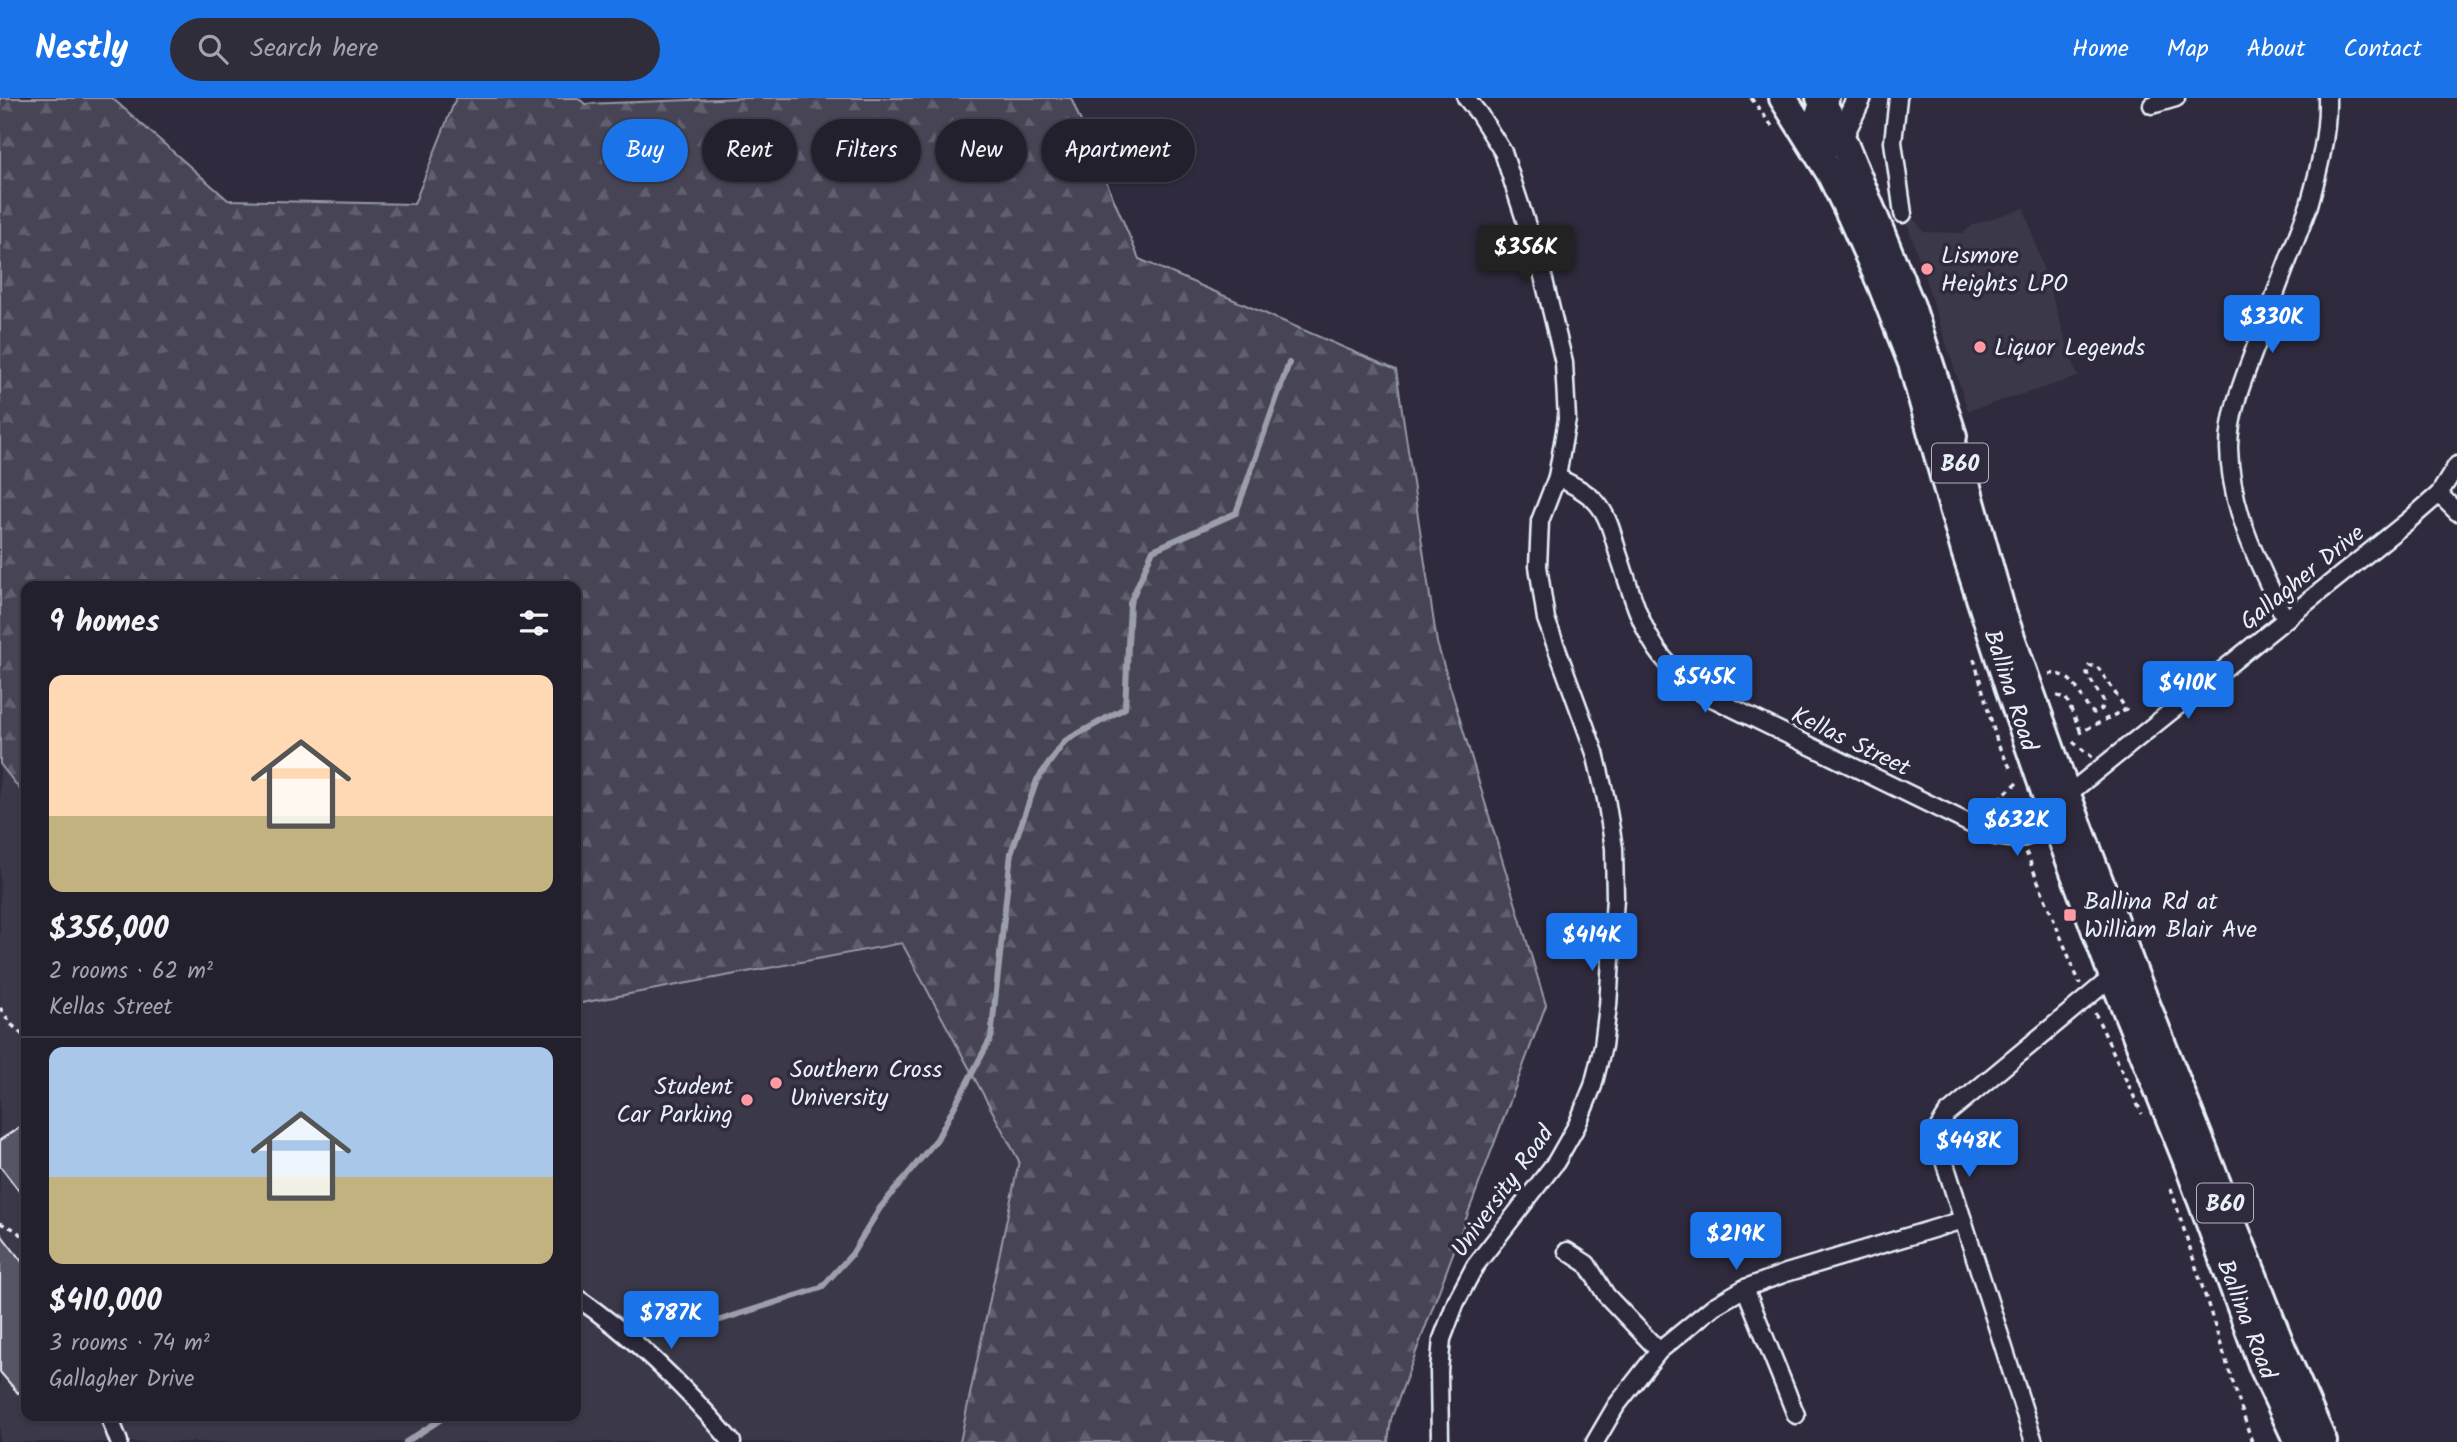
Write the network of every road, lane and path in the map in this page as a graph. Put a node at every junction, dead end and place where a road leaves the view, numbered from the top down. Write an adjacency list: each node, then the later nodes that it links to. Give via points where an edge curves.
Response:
1 (1466, 98): 15 (street, via 1503,152 1542,272 1564,363 1567,419)
2 (1751, 98): 10 (path)
3 (1783, 98): 12 (main road, Ballina Road / B60)
4 (1859, 98): 11 (street)
5 (1898, 98): 13 (street, via 1893,142)
6 (2176, 98): 9 (street)
7 (2327, 98): 18 (street, via 2324,143 2309,205 2242,384 2229,447 2243,524)
8 (1824, 100): 11 (main road, Ballina Road / B60); 12 (street, via 1815,117)
9 (2152, 105)
10 (1776, 132)
11 (1841, 136): 23 (main road, Ballina Road / B60, via 1939,389)
12 (1830, 173): 23 (main road, Ballina Road / B60, via 1912,363 2009,688)
13 (1903, 214)
14 (2457, 465): 16 (street, Gallagher Drive)
15 (1557, 477): 25 (street, Kellas Street, via 1586,493 1608,520 1650,641 1685,682); 45 (street, University Road, via 1540,521 1538,566 1546,620 1595,753 1614,848 1608,1006 1593,1086 1577,1125 1556,1162 1475,1265 1456,1302 1438,1371)
16 (2439, 494): 17 (street); 18 (street, Gallagher Drive)
17 (2457, 512)
18 (2286, 619): 23 (street, Gallagher Drive)
19 (1972, 653): 25 (path, via 1998,745 2020,783)
20 (2049, 674): 21 (path, via 2068,676 2094,713 2104,703 2087,671 2097,666 2126,709 2080,733 2066,698)
21 (2057, 696)
22 (2026, 801): 24 (path, via 2020,817)
23 (2060, 805): 25 (street, Kellas Street, via 2027,838 2019,840); 27 (main road, Ballina Road / B60)
24 (2008, 822)
25 (1968, 824)
26 (2027, 853): 28 (path)
27 (2122, 970): 34 (street, via 1941,1121 1939,1144); 49 (main road, Ballina Road / B60, via 2263,1367); 50 (main road, Ballina Road / B60)
28 (2081, 986)
29 (0, 1008): 31 (path)
30 (2094, 1010): 32 (path)
31 (21, 1033)
32 (2143, 1117)
33 (2168, 1179): 48 (path)
34 (1963, 1220): 38 (street); 47 (street)
35 (0, 1223): 36 (path)
36 (21, 1236)
37 (1567, 1251): 40 (street, via 1587,1264 1606,1295)
38 (1745, 1288): 40 (street, via 1714,1306); 41 (street)
39 (581, 1301): 44 (street, via 677,1381)
40 (1659, 1351): 46 (street, via 1616,1406)
41 (1797, 1415)
42 (111, 1421): 43 (street)
43 (120, 1442)
44 (732, 1442)
45 (1440, 1442)
46 (1595, 1442)
47 (2034, 1442)
48 (2252, 1442)
49 (2298, 1442)
50 (2323, 1442)

